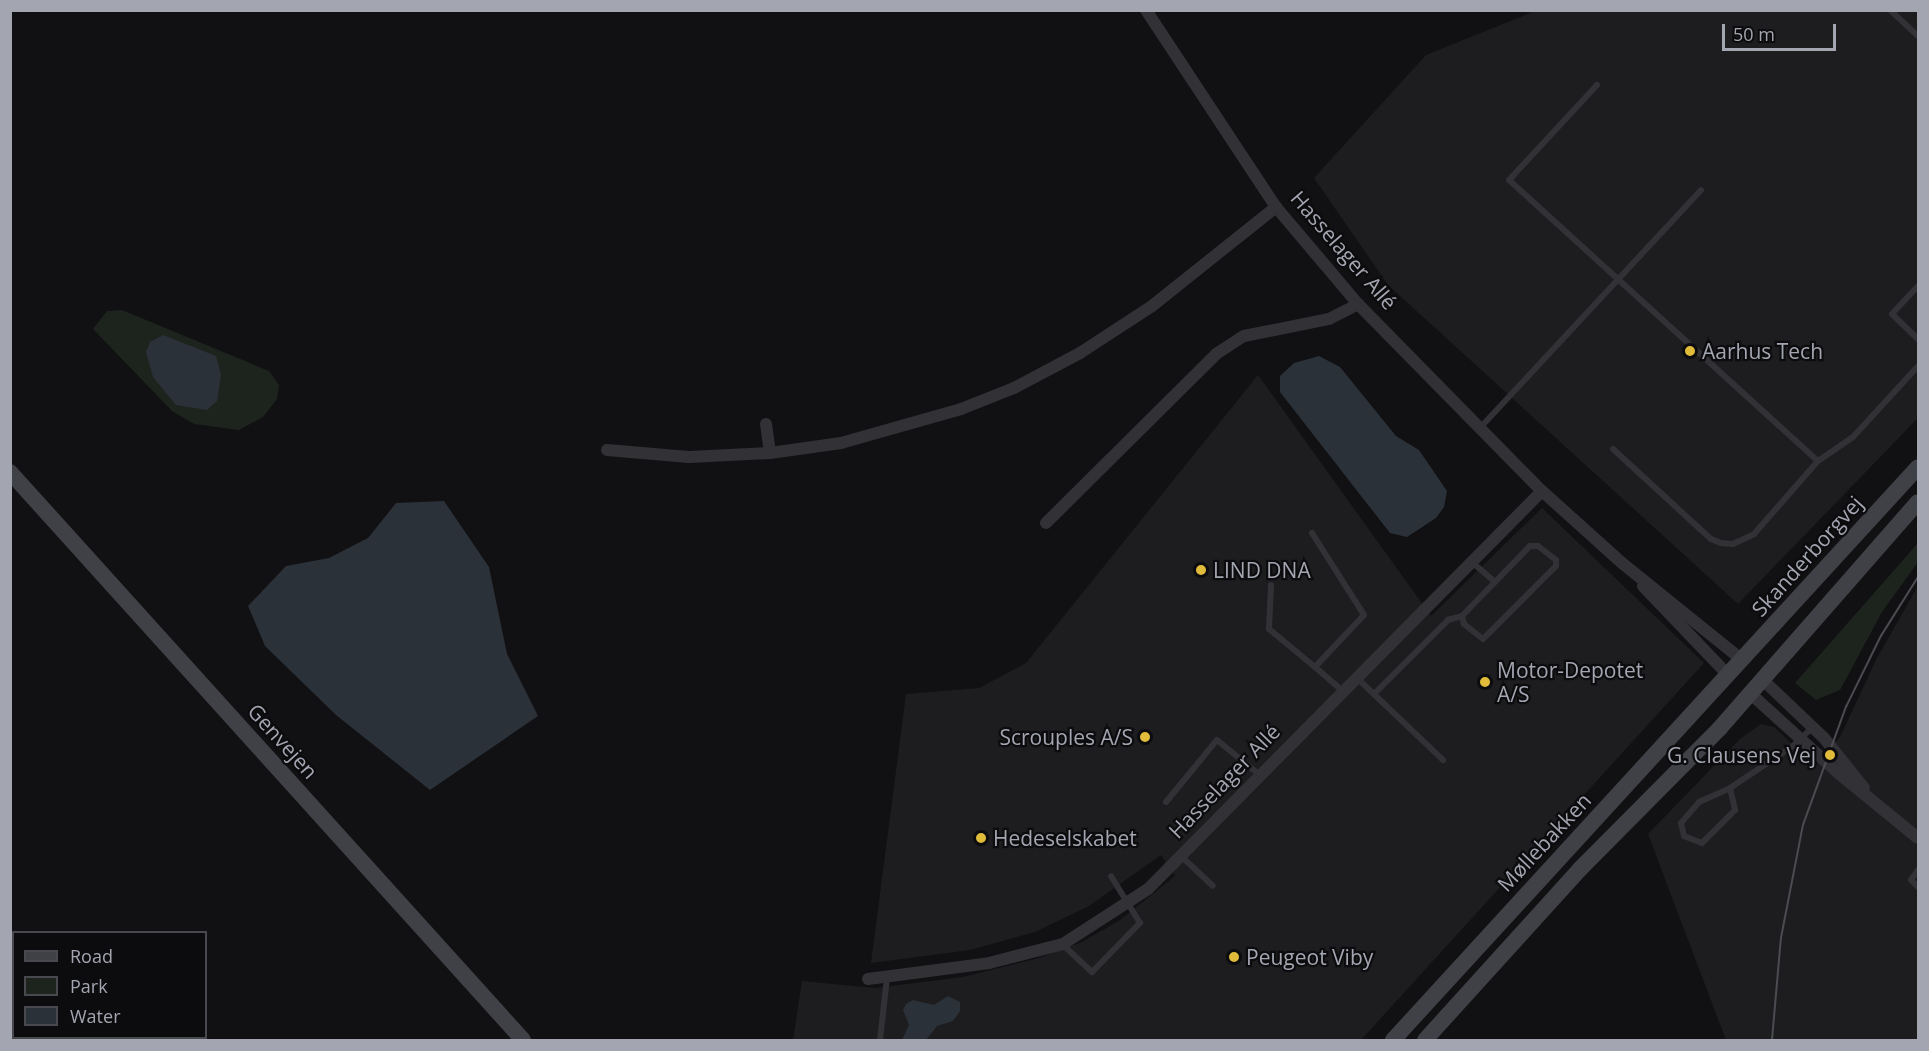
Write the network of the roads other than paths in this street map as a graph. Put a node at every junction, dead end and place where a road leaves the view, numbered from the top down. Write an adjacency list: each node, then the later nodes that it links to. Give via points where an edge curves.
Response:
1 (1146, 10): 6 (street, Hasselager Allé)
2 (1890, 10): 3 (lane)
3 (1918, 36)
4 (1597, 85): 7 (lane, via 1509,180)
5 (1701, 190): 7 (lane)
6 (1276, 207): 11 (street, Hasselager Allé); 18 (street, via 1152,306 1080,353 1014,388 897,430)
7 (1619, 280): 15 (lane); 19 (lane)
8 (1918, 286): 9 (lane)
9 (1913, 292): 10 (lane); 12 (lane, via 1892,314)
10 (1918, 298)
11 (1358, 304): 15 (street, Hasselager Allé); 24 (street, via 1329,319 1244,336 1216,354)
12 (1918, 339)
13 (1918, 366): 19 (lane, via 1853,437)
14 (766, 424): 18 (street)
15 (1479, 429): 22 (street, Hasselager Allé)
16 (1613, 449): 19 (lane, via 1712,539 1733,544 1754,534)
17 (607, 450): 18 (street, via 689,457)
18 (770, 453)
19 (1818, 462)
20 (1918, 467): 31 (main road, Skanderborgvej)
21 (10, 472): 56 (main road, Genvejen)
22 (1542, 491): 26 (street, Hasselager Allé); 27 (street, Hasselager Allé)
23 (1918, 502): 35 (main road)
24 (1046, 523)
25 (1312, 533): 32 (lane, via 1364,615)
26 (1472, 562): 28 (lane); 34 (street, Hasselager Allé)
27 (1622, 562): 31 (street, Hasselager Allé); 33 (street, Hasselager Allé)
28 (1495, 582): 30 (lane); 30 (lane, via 1530,546 1538,546 1556,560 1556,566 1489,637 1483,639 1464,624)
29 (1271, 585): 32 (lane, via 1269,629)
30 (1462, 616): 37 (lane, via 1448,620)
31 (1742, 660): 33 (main road, Skanderborgvej); 35 (main road, Hasselager Allé)
32 (1315, 667): 36 (lane)
33 (1728, 675): 38 (main road, Hasselager Allé); 58 (main road, Møllebakken)
34 (1356, 678): 36 (street, Hasselager Allé); 37 (lane)
35 (1763, 680): 38 (main road); 39 (street)
36 (1343, 691): 42 (street, Hasselager Allé)
37 (1374, 694): 41 (lane)
38 (1751, 694): 40 (street); 59 (main road, via 1580,869)
39 (1813, 727): 40 (lane); 44 (street)
40 (1801, 738): 43 (lane); 44 (street)
41 (1443, 760)
42 (1261, 776): 45 (lane, via 1217,740); 47 (street, Hasselager Allé)
43 (1730, 788): 43 (lane, via 1735,810 1701,843 1684,836 1681,823 1699,802)
44 (1870, 796): 46 (street)
45 (1166, 802)
46 (1918, 838)
47 (1182, 857): 50 (lane); 52 (street, Hasselager Allé)
48 (1918, 870): 51 (lane, via 1911,880)
49 (1111, 876): 52 (lane)
50 (1213, 886)
51 (1918, 887)
52 (1126, 904): 53 (street, Hasselager Allé); 53 (lane, via 1140,923 1092,972)
53 (1063, 944): 54 (street, Hasselager Allé, via 989,963)
54 (887, 978): 55 (street, Hasselager Allé); 57 (lane)
55 (868, 979)
56 (523, 1041)
57 (880, 1041)
58 (1393, 1041)
59 (1425, 1041)

